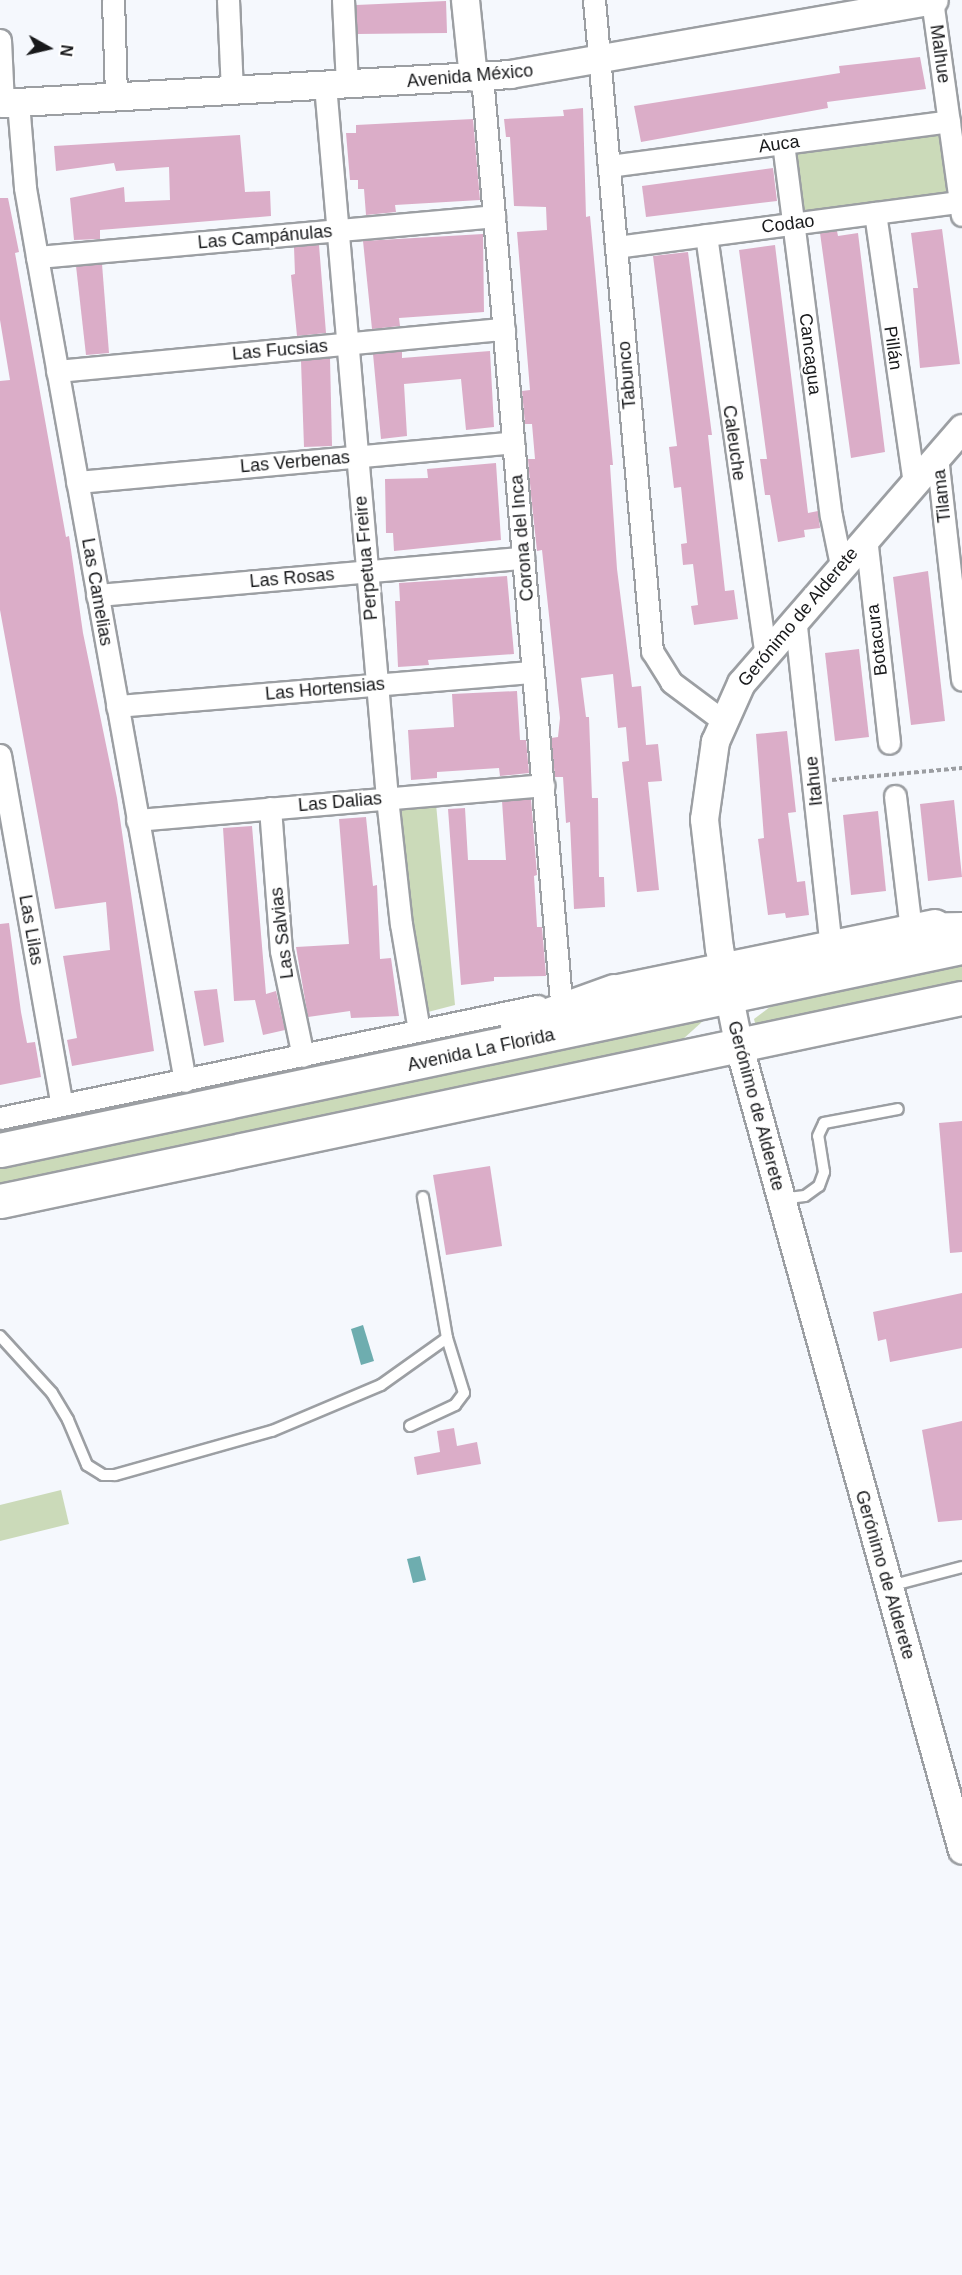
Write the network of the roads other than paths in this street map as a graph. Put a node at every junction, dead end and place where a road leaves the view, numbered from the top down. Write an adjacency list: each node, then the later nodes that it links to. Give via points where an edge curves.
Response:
1 (113, 0): 12 (street)
2 (228, 0): 11 (street)
3 (343, 0): 10 (street, Perpetua Freire)
4 (465, 0): 9 (street)
5 (594, 0): 8 (street, Tabunco)
6 (933, 0): 8 (street, Avenida México); 14 (street, Malhue)
7 (0, 40): 13 (street, Las Camelias)
8 (600, 59): 9 (street, Avenida México); 16 (street, Tabunco)
9 (478, 76): 10 (street, Avenida México); 19 (street, Corona del Inca)
10 (336, 85): 11 (street, Avenida México); 21 (street, Perpetua Freire)
11 (231, 90): 12 (street, Avenida México)
12 (116, 97): 13 (street, Avenida México)
13 (7, 103): 24 (street, Las Camelias)
14 (949, 121): 15 (street, Auca); 17 (street, Malhue)
15 (783, 143): 16 (street, Auca); 20 (street, Cancagua)
16 (609, 166): 23 (street, Tabunco)
17 (961, 208): 18 (street, Codao)
18 (874, 213): 20 (street, Codao); 33 (street, Pillán)
19 (494, 216): 21 (street, Las Campánulas); 25 (street, Corona del Inca)
20 (794, 224): 22 (street, Codao); 36 (street, Cancagua, via 831,516)
21 (337, 231): 24 (street, Las Campánulas); 26 (street, Perpetua Freire)
22 (706, 235): 23 (street, Codao); 40 (street, Caleuche)
23 (616, 247): 45 (street, Tabunco, via 652,651 671,682)
24 (36, 257): 27 (street, Las Camelias)
25 (504, 329): 26 (street, Las Fucsias); 29 (street, Corona del Inca)
26 (347, 344): 27 (street, Las Fucsias); 30 (street, Perpetua Freire)
27 (57, 371): 32 (street, Las Camelias)
28 (962, 428): 31 (street, Gerónimo de Alderete)
29 (513, 442): 30 (street, Las Verbenas); 35 (street, Corona del Inca)
30 (357, 456): 32 (street, Las Verbenas); 37 (street, Perpetua Freire)
31 (937, 456): 33 (street, Gerónimo de Alderete); 42 (street, Tilama)
32 (77, 482): 38 (street, Las Camelias)
33 (914, 483): 34 (street, Gerónimo de Alderete)
34 (866, 537): 36 (street, Gerónimo de Alderete); 46 (street, Botacura)
35 (523, 558): 37 (street, Las Rosas); 41 (street, Corona del Inca)
36 (841, 565): 39 (street, Gerónimo de Alderete)
37 (367, 572): 38 (street, Las Rosas); 43 (street, Perpetua Freire)
38 (97, 595): 44 (street, Las Camelias)
39 (795, 616): 40 (street, Gerónimo de Alderete); 57 (street, Itahue)
40 (765, 651): 45 (street, Gerónimo de Alderete, via 741,683)
41 (533, 672): 43 (street, Las Hortensias); 48 (street, Corona del Inca)
42 (962, 680)
43 (377, 685): 44 (street, Las Hortensias); 50 (street, Perpetua Freire)
44 (117, 706): 53 (street, Las Camelias)
45 (722, 720): 59 (street, Gerónimo de Alderete, via 708,768 704,819)
46 (889, 744)
47 (0, 755): 52 (street, Las Lilas)
48 (543, 784): 50 (street, Las Dalias); 61 (street, Corona del Inca)
49 (895, 796): 56 (street)
50 (387, 798): 51 (street, Las Dalias); 63 (street, Perpetua Freire, via 401,924)
51 (270, 808): 53 (street, Las Dalias); 65 (street, Las Salvias, via 281,951)
52 (5, 815): 68 (street, Las Lilas)
53 (137, 820): 67 (street, Las Camelias)
54 (962, 920): 56 (main road, Avenida La Florida)
55 (962, 929): 56 (main road)
56 (911, 930): 57 (main road, Avenida La Florida)
57 (831, 946): 59 (main road, Avenida La Florida)
58 (962, 947): 59 (main road, Avenida La Florida)
59 (725, 981): 60 (main road, Avenida La Florida); 64 (street, Gerónimo de Alderete); 66 (main road, Avenida La Florida)
60 (614, 991): 61 (street, Avenida La Florida); 66 (main road)
61 (561, 1001): 63 (street, Avenida La Florida)
62 (952, 1002): 64 (main road)
63 (419, 1030): 65 (street, Avenida La Florida)
64 (739, 1047): 73 (main road); 75 (street, Gerónimo de Alderete)
65 (303, 1056): 67 (street, Avenida La Florida)
66 (435, 1060): 71 (main road, Avenida La Florida)
67 (186, 1081): 68 (street, Avenida La Florida)
68 (62, 1105): 70 (street, Avenida La Florida)
69 (898, 1109): 75 (lane, via 824,1123 818,1136 824,1172 819,1186 805,1196)
70 (0, 1118)
71 (151, 1119): 72 (main road, Avenida La Florida); 73 (main road, via 142,1130 140,1144 146,1158)
72 (0, 1150)
73 (162, 1166): 76 (main road)
74 (423, 1197): 78 (lane)
75 (780, 1199): 81 (street, Gerónimo de Alderete)
76 (0, 1201)
77 (0, 1336): 78 (lane, via 52,1393 87,1465 103,1475 115,1475 272,1431 381,1385)
78 (447, 1338): 79 (lane, via 464,1393 455,1405)
79 (410, 1426)
80 (962, 1567): 81 (lane)
81 (888, 1586): 82 (street, Gerónimo de Alderete)
82 (962, 1851)

